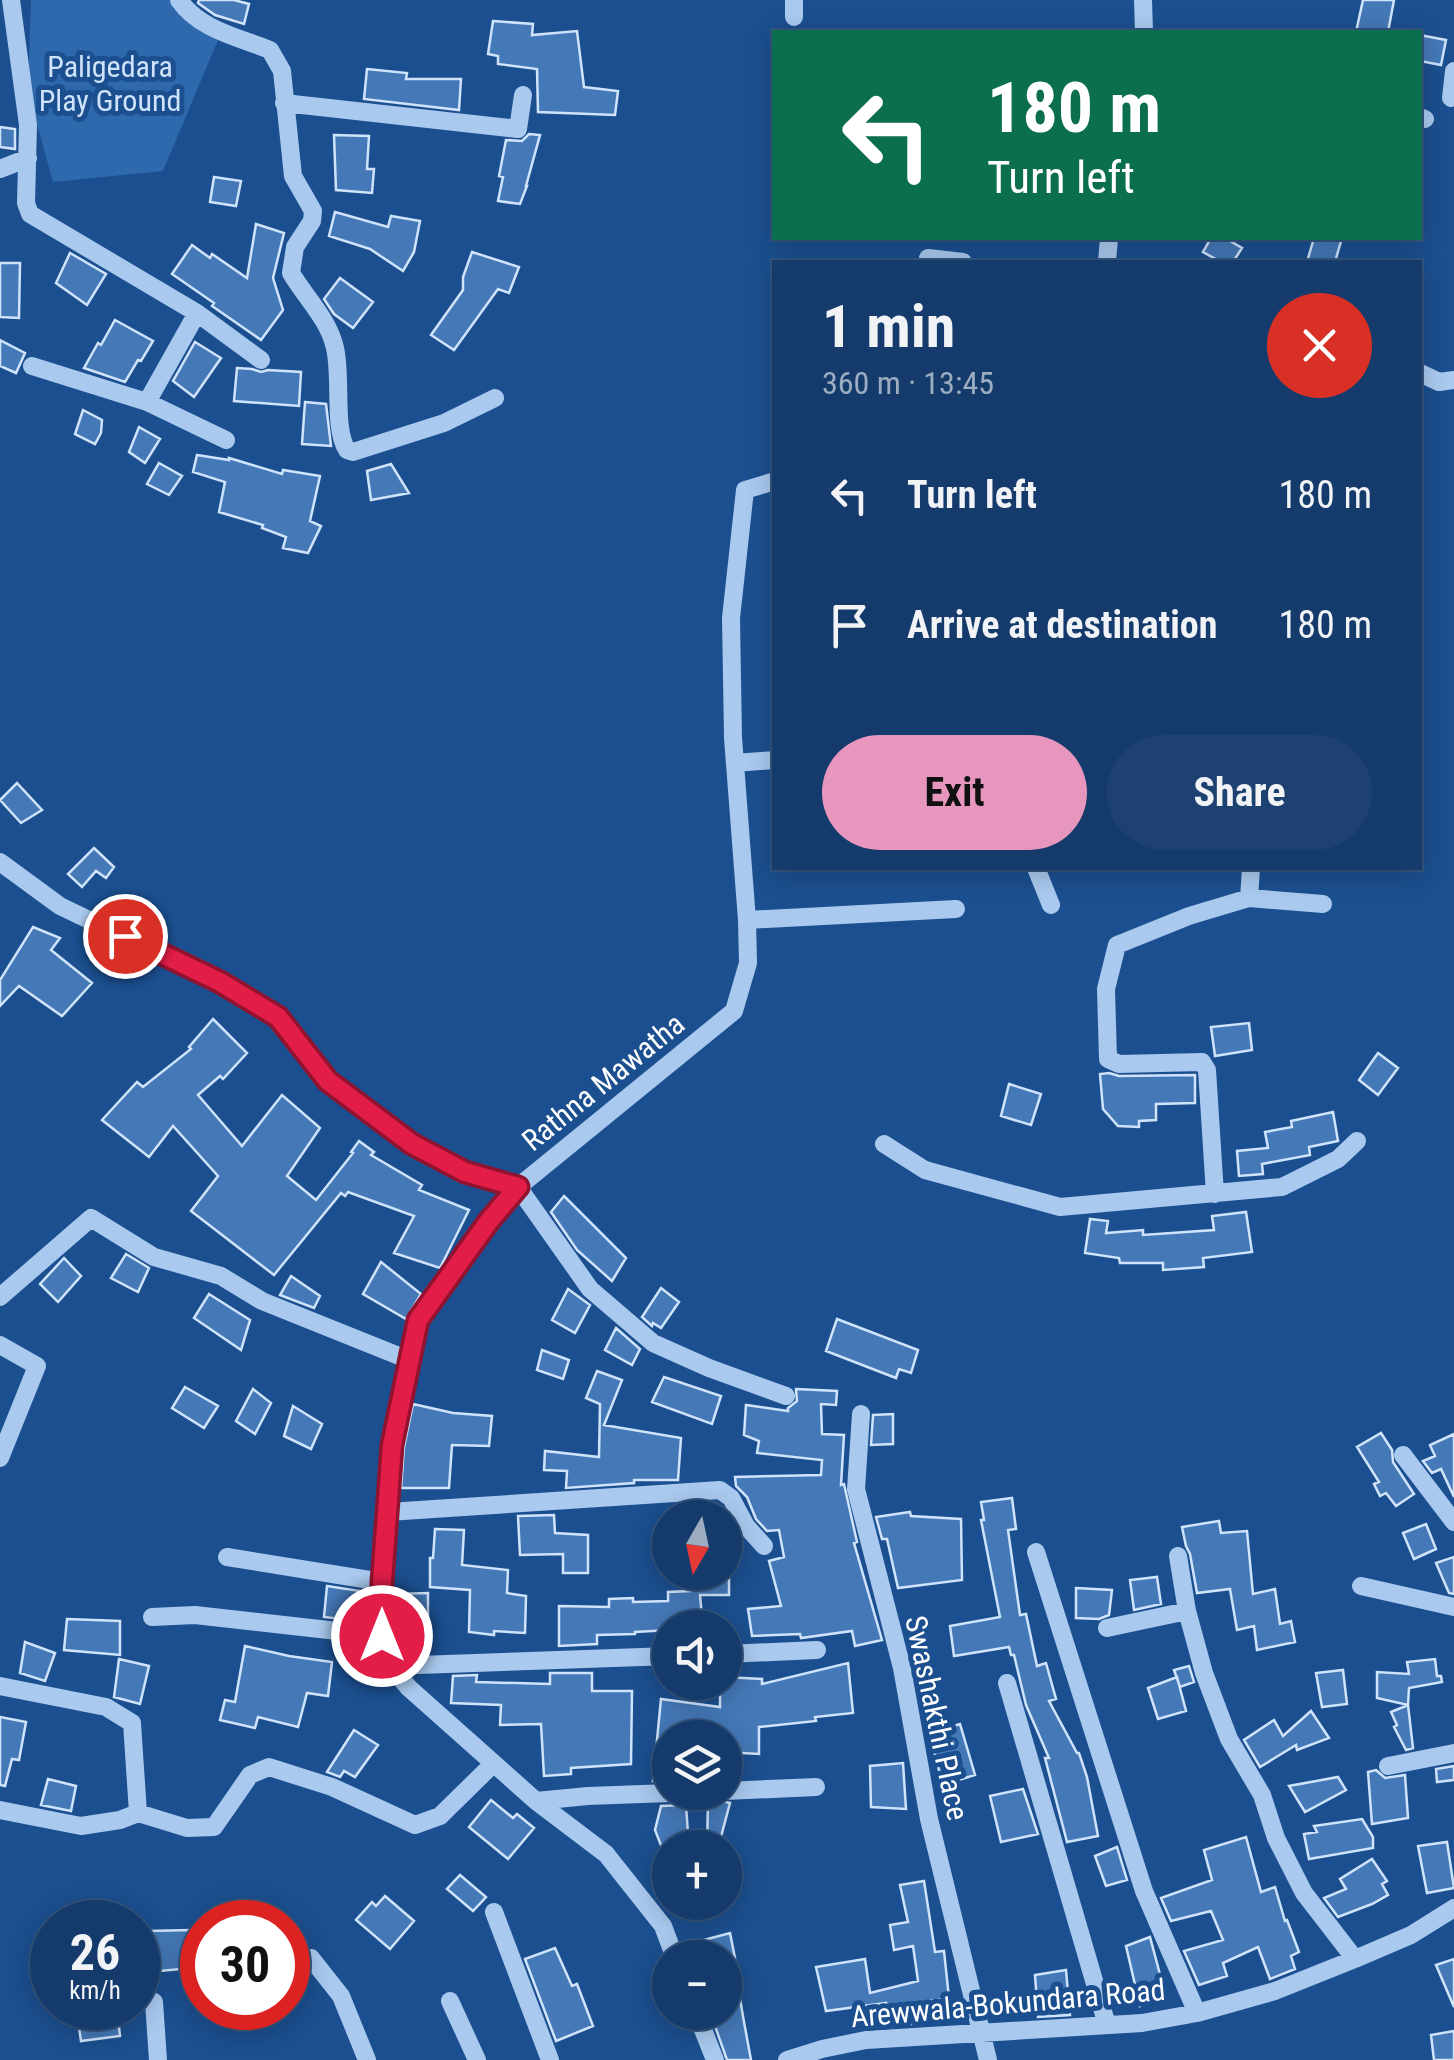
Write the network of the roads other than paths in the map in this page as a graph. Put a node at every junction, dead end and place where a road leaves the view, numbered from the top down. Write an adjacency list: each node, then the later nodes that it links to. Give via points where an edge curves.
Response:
1 (11, 0): 9 (street)
2 (179, 0): 8 (street, via 224,34 270,50 282,71)
3 (1143, 0): 4 (street)
4 (1148, 30)
5 (1454, 72): 7 (street)
6 (524, 94): 8 (street, via 518,129)
7 (1451, 98)
8 (284, 102): 18 (street, via 293,176 313,211 291,273 334,344 346,450 444,423)
9 (28, 158): 10 (street); 13 (street, via 30,214)
10 (0, 168)
11 (928, 258): 12 (street)
12 (946, 260)
13 (197, 313): 14 (street); 19 (street)
14 (261, 360)
15 (32, 366): 19 (street)
16 (1422, 375): 17 (street)
17 (1454, 380)
18 (495, 398)
19 (146, 402): 20 (street)
20 (226, 440)
21 (772, 482): 23 (street, Rathna Mawatha, via 745,490 731,618)
22 (772, 760): 23 (street)
23 (735, 763): 31 (street, Rathna Mawatha)
24 (0, 862): 34 (street, via 60,906 278,1017 328,1081 412,1144 465,1172)
25 (1037, 870): 29 (street)
26 (1251, 870): 27 (street)
27 (1249, 898): 28 (street); 35 (street, via 1117,945 1106,989 1108,1060 1202,1062 1207,1070)
28 (1323, 904)
29 (1051, 905)
30 (956, 909): 31 (street)
31 (747, 920): 34 (street, Rathna Mawatha, via 748,963 734,1012)
32 (1357, 1141): 35 (street, via 1338,1159 1282,1188)
33 (884, 1144): 35 (street, via 924,1170 1060,1207)
34 (518, 1187): 38 (street, Rathna Mawatha, via 418,1320); 39 (street, via 590,1290 654,1343)
35 (1214, 1194)
36 (0, 1297): 38 (street, via 91,1218 154,1256 221,1276 262,1301)
37 (0, 1346): 42 (street, via 37,1366)
38 (408, 1360): 43 (street, Rathna Mawatha)
39 (786, 1396)
40 (860, 1414): 81 (street, Swashakthi Place, via 856,1489 902,1668 928,1819)
41 (1403, 1455): 44 (street)
42 (0, 1458)
43 (388, 1512): 45 (street, via 720,1490); 49 (street, Rathna Mawatha)
44 (1454, 1522)
45 (764, 1546)
46 (1036, 1552): 77 (street, via 1144,1892)
47 (1178, 1556): 52 (street)
48 (227, 1557): 49 (street)
49 (382, 1582): 55 (street, Rathna Mawatha)
50 (1362, 1586): 51 (street)
51 (1454, 1607)
52 (1188, 1611): 54 (street); 75 (street, via 1229,1739 1262,1795 1276,1838 1304,1893)
53 (152, 1617): 55 (street, via 194,1615)
54 (1108, 1628)
55 (382, 1636): 59 (street, Rathna Mawatha)
56 (817, 1650): 57 (street)
57 (742, 1653)
58 (652, 1657): 59 (street)
59 (390, 1666): 63 (street, Rathna Mawatha)
60 (1007, 1684): 78 (street)
61 (0, 1686): 70 (street, via 106,1708 132,1723)
62 (1454, 1753): 64 (street)
63 (493, 1764): 68 (street, Rathna Mawatha); 70 (street, via 440,1816 416,1824 269,1768 250,1775 214,1826 186,1828)
64 (1388, 1766)
65 (816, 1787): 66 (street)
66 (742, 1790)
67 (652, 1794): 68 (street)
68 (536, 1801): 73 (street, Rathna Mawatha, via 606,1854)
69 (0, 1810): 70 (street, via 81,1826)
70 (138, 1813)
71 (1454, 1908): 75 (street, Arewwala-Bokundara Road)
72 (494, 1912): 85 (street)
73 (668, 1940)
74 (312, 1958): 83 (street, via 341,1996)
75 (1355, 1959): 77 (street, Arewwala-Bokundara Road)
76 (450, 2001): 84 (street)
77 (1197, 2013): 78 (street, Arewwala-Bokundara Road)
78 (1107, 2025): 81 (street, Arewwala-Bokundara Road)
79 (156, 2030): 82 (street)
80 (703, 2030): 86 (street)
81 (983, 2032): 87 (street, Arewwala-Bokundara Road, via 866,2040); 88 (street, Swashakthi Place)
82 (158, 2060)
83 (367, 2060)
84 (477, 2060)
85 (550, 2060)
86 (714, 2060)
87 (787, 2060)
88 (988, 2060)

